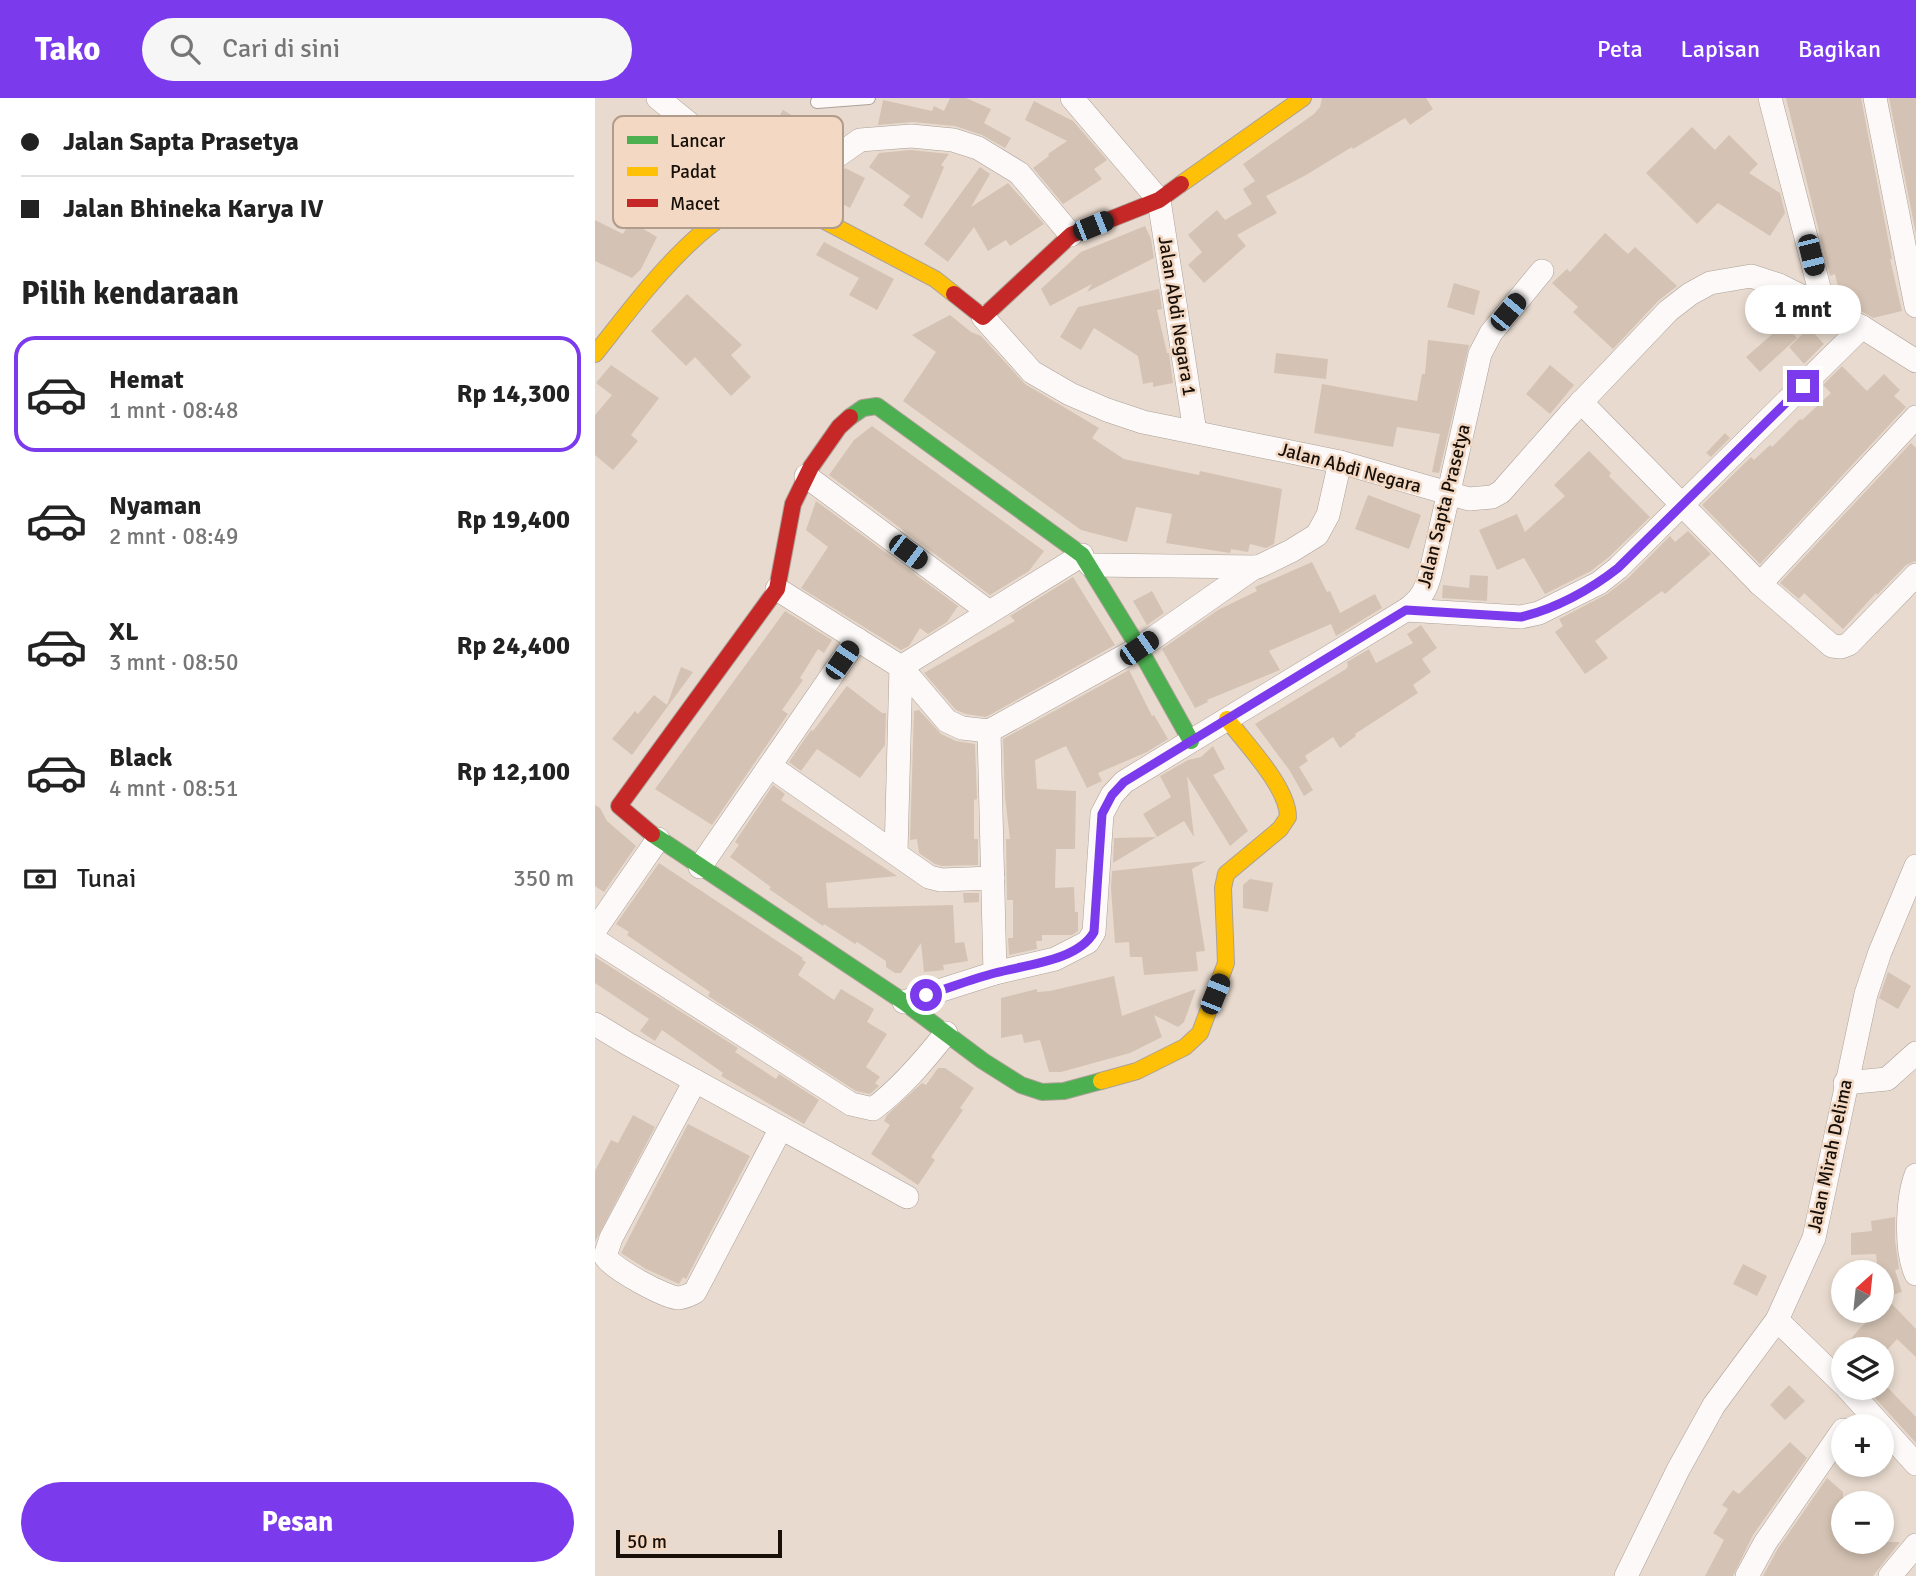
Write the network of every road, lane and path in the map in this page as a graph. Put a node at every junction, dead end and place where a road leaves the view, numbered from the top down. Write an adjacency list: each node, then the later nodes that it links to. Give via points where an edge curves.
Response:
1 (658, 98): 8 (street)
2 (869, 98): 7 (lane)
3 (1072, 98): 10 (street)
4 (1303, 98): 10 (street)
5 (1770, 98): 16 (street)
6 (1875, 98): 15 (street)
7 (817, 102)
8 (680, 116)
9 (843, 152): 13 (street, via 860,140 911,136 953,139 978,148 1019,173)
10 (1159, 200): 13 (street); 23 (street, Jalan Abdi Negara 1)
11 (709, 228): 19 (street, via 672,260)
12 (838, 228): 17 (street, via 935,279)
13 (1071, 235): 17 (street)
14 (1542, 271): 26 (street, Jalan Sapta Prasetya, via 1491,333 1480,354)
15 (1916, 306)
16 (1824, 307): 18 (street, Jalan Abdi Negara); 21 (street, Jalan Abdi Negara, via 1751,275 1710,283 1668,311)
17 (983, 317): 23 (street, Jalan Abdi Negara, via 1032,372 1070,394 1143,422)
18 (1862, 327): 20 (street, Jalan Abdi Negara); 27 (street)
19 (595, 354)
20 (1916, 361)
21 (1581, 402): 26 (street, Jalan Abdi Negara, via 1501,492 1480,500); 27 (street)
22 (1916, 417): 31 (street)
23 (1195, 432): 24 (street, Jalan Abdi Negara)
24 (1340, 462): 26 (street, Jalan Abdi Negara); 29 (street, via 1328,515 1317,535)
25 (806, 476): 28 (street, via 839,427 863,408 877,406); 32 (street, via 787,522); 34 (street)
26 (1447, 494): 33 (street, Jalan Sapta Prasetya, via 1429,581 1419,600)
27 (1683, 505): 31 (street); 33 (street, via 1599,583 1539,613 1521,617)
28 (1086, 560): 29 (street); 34 (street); 36 (street)
29 (1255, 567): 36 (street)
30 (1916, 575): 31 (street, via 1841,647 1832,646)
31 (1760, 584)
32 (777, 589): 35 (street); 42 (street, via 619,806)
33 (1406, 610): 38 (street, Jalan Sapta Prasetya)
34 (989, 612): 37 (street)
35 (857, 639): 37 (street); 41 (street)
36 (1139, 648): 39 (street); 40 (street)
37 (901, 667): 39 (street, via 947,721); 43 (street)
38 (1227, 719): 40 (street, Jalan Sapta Prasetya); 52 (street, via 1280,792 1289,813 1280,829 1226,874 1226,963 1200,1032 1185,1046 1136,1071 1064,1091 1042,1092 983,1061)
39 (989, 731): 46 (street)
40 (1191, 741): 49 (street, Jalan Sapta Prasetya, via 1124,782 1108,802 1102,814 1094,932 1088,942 1055,959)
41 (770, 766): 43 (street); 45 (street)
42 (658, 839): 45 (street); 47 (street)
43 (895, 853): 46 (street, via 929,877)
44 (1916, 866): 55 (street, Jalan Mirah Delima, via 1880,952)
45 (700, 867): 50 (street)
46 (993, 878): 49 (street)
47 (595, 930)
48 (595, 940): 52 (street, via 862,1108 873,1109 891,1095)
49 (995, 973): 50 (street, Jalan Sapta Prasetya)
50 (904, 1002): 52 (street)
51 (595, 1024): 54 (street)
52 (946, 1033)
53 (1916, 1053): 55 (street, via 1887,1079)
54 (695, 1081): 56 (street); 56 (street, via 611,1238 605,1256 615,1267 670,1296 695,1292)
55 (1845, 1083): 60 (street, Jalan Mirah Delima, via 1814,1238)
56 (781, 1128): 58 (street)
57 (1916, 1175): 59 (street, via 1908,1227)
58 (907, 1197)
59 (1916, 1274)
60 (1777, 1320): 61 (street); 66 (street, Jalan Mirah Delima, via 1714,1405)
61 (1831, 1372)
62 (1858, 1400): 64 (street)
63 (1831, 1447): 67 (street)
64 (1916, 1464)
65 (1916, 1545): 68 (street)
66 (1626, 1576)
67 (1747, 1576)
68 (1890, 1576)

